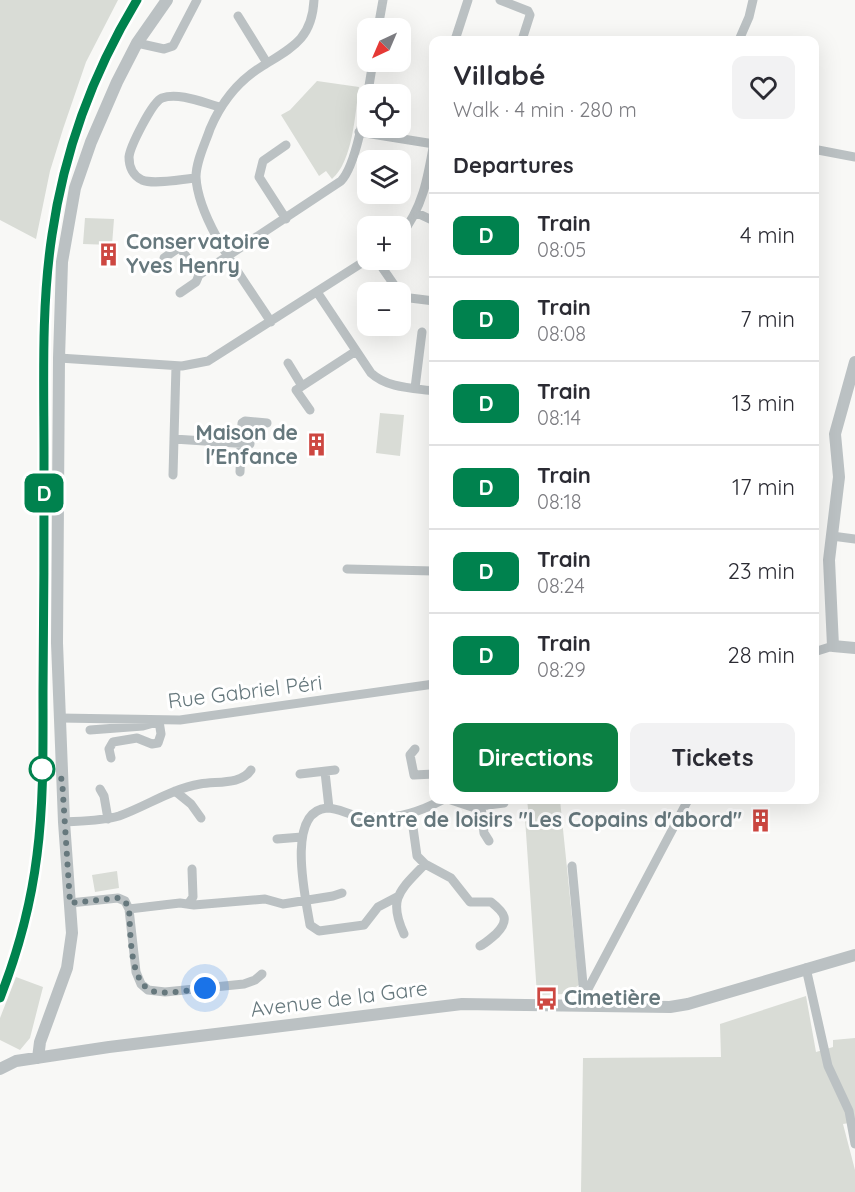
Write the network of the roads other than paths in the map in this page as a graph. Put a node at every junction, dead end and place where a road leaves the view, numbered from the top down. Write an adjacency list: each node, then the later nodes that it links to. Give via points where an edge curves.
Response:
1 (167, 0): 13 (street)
2 (197, 0): 13 (street, via 173,46 164,49)
3 (314, 0): 14 (street, via 311,22 300,40)
4 (383, 0): 9 (street)
5 (468, 0): 10 (street)
6 (500, 0): 11 (street, via 528,11)
7 (753, 0): 12 (street)
8 (237, 16): 14 (street)
9 (380, 18)
10 (456, 36)
11 (523, 36)
12 (742, 36)
13 (137, 43): 39 (street, via 101,119 75,188 62,262)
14 (267, 63): 15 (street, via 233,89)
15 (220, 107): 23 (street); 23 (street, via 172,96 160,99 151,109 129,155 131,169 140,179 150,182)
16 (358, 138): 25 (street, via 345,177)
17 (399, 138): 18 (street)
18 (429, 142)
19 (286, 145): 25 (street, via 263,161 259,177)
20 (819, 150): 21 (street)
21 (855, 157)
22 (429, 166): 24 (street)
23 (196, 178): 28 (street, via 206,216)
24 (417, 213): 26 (street); 27 (street)
25 (286, 219): 28 (street)
26 (429, 219)
27 (411, 221)
28 (228, 255): 31 (street); 36 (street)
29 (164, 258): 31 (street, via 181,249)
30 (357, 266): 32 (street)
31 (199, 275): 33 (street, via 196,282)
32 (317, 292): 36 (street); 38 (street)
33 (180, 293)
34 (411, 298): 35 (street)
35 (429, 300)
36 (271, 322): 42 (street, via 208,361)
37 (422, 332): 44 (street)
38 (356, 351): 43 (street); 44 (street, via 377,379)
39 (59, 358): 42 (street); 60 (street)
40 (855, 362): 52 (street, via 835,434 839,477)
41 (288, 363): 43 (street)
42 (176, 366): 48 (street)
43 (302, 386): 46 (street, via 296,390)
44 (415, 388): 45 (street)
45 (429, 390)
46 (310, 410)
47 (267, 423): 49 (street, via 251,422 250,444)
48 (174, 439): 49 (street); 51 (street)
49 (241, 443): 50 (street)
50 (240, 472)
51 (173, 475)
52 (832, 536): 53 (street); 56 (street, via 829,560)
53 (855, 539)
54 (347, 569): 55 (street)
55 (429, 571)
56 (833, 646): 57 (street); 58 (street)
57 (855, 648)
58 (819, 650)
59 (429, 685): 61 (street, Rue Gabriel Péri)
60 (60, 718): 61 (street, Rue Gabriel Péri); 81 (street)
61 (159, 721): 62 (street); 64 (street, via 158,743 137,738 113,742 109,749)
62 (90, 730)
63 (415, 749): 69 (street, via 410,755 414,775)
64 (111, 758)
65 (251, 770): 71 (street, via 242,779)
66 (335, 770): 67 (street)
67 (325, 772): 68 (street); 77 (street)
68 (300, 774)
69 (429, 774)
70 (100, 789): 80 (street)
71 (175, 791): 79 (street); 80 (street)
72 (434, 804): 78 (street)
73 (463, 804): 76 (street)
74 (496, 804): 76 (street)
75 (686, 804): 99 (street)
76 (481, 806): 84 (street)
77 (329, 808): 78 (street, via 367,817); 82 (street, via 310,818)
78 (411, 813): 85 (street, via 417,856)
79 (201, 818)
80 (108, 819): 81 (street)
81 (64, 822): 91 (street)
82 (302, 837): 83 (street); 90 (street)
83 (277, 839)
84 (489, 841)
85 (425, 864): 89 (street); 95 (street, via 454,881 467,901 490,902 504,916 502,928)
86 (572, 866): 99 (street)
87 (192, 869): 92 (street, via 193,897)
88 (342, 893): 90 (street)
89 (397, 897): 90 (street, via 378,907 364,925 319,931 310,925); 94 (street, via 398,919)
90 (307, 901): 92 (street, via 283,904 265,899)
91 (70, 903): 93 (street, via 118,898); 100 (street, via 70,955)
92 (188, 904): 93 (street)
93 (129, 909): 98 (street, via 136,972 148,990 165,992 244,984)
94 (405, 934)
95 (480, 946)
96 (855, 955): 97 (street, Avenue de la Gare)
97 (806, 968): 99 (street, Avenue de la Gare, via 688,1004); 102 (street, via 828,1066 849,1111)
98 (262, 974)
99 (582, 1000): 100 (street, Avenue de la Gare, via 462,1004)
100 (38, 1058): 101 (street, Avenue de la Gare, via 16,1061)
101 (0, 1069)
102 (855, 1144)

